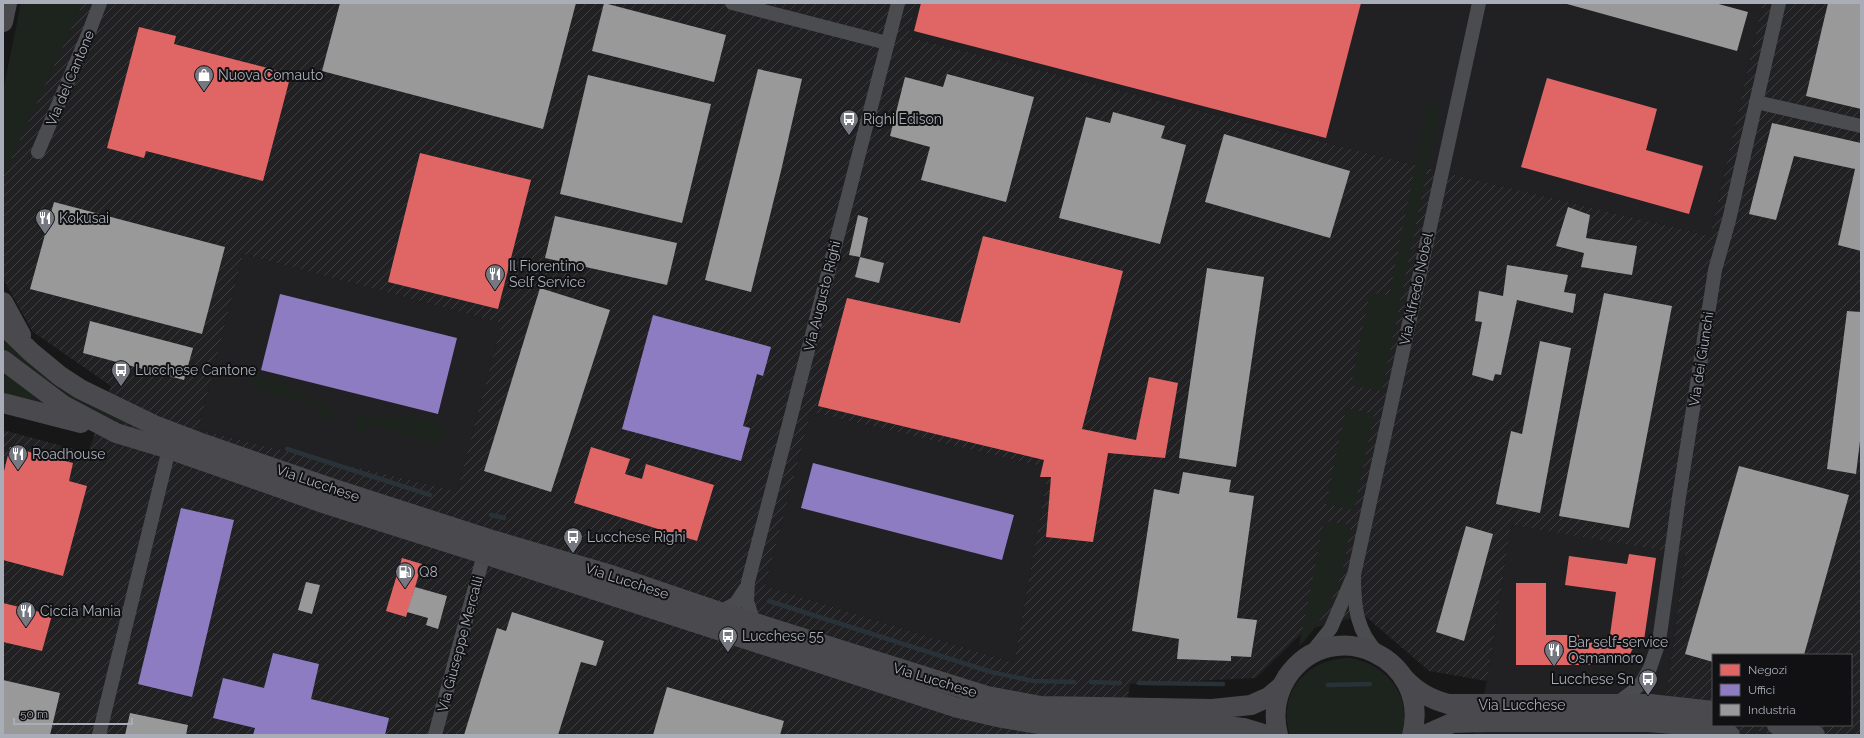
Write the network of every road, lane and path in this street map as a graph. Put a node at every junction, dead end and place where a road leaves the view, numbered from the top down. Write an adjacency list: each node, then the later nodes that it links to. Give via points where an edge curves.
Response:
1 (7, 3): 7 (main road)
2 (100, 3): 11 (street, Via del Cantone)
3 (732, 3): 8 (street)
4 (898, 3): 8 (street, Via Augusto Righi)
5 (1479, 3): 20 (street, Via Alfredo Nobel)
6 (1779, 3): 9 (street, Via dei Giunchi)
7 (3, 22)
8 (888, 43): 21 (street, Via Augusto Righi)
9 (1756, 102): 10 (street); 28 (street, Via dei Giunchi, via 1715,270 1659,642 1642,682)
10 (1861, 126)
11 (38, 152)
12 (3, 302): 14 (main road)
13 (3, 325): 14 (main road, Via Lucchese)
14 (31, 352): 22 (main road, Via Lucchese, via 60,376 80,388 154,425 204,444 339,491 608,574)
15 (3, 360): 17 (main road, Via Lucchese, via 63,405)
16 (3, 403): 17 (main road)
17 (116, 433): 18 (main road, Via Lucchese)
18 (169, 449): 19 (main road, Via Lucchese, via 326,504); 33 (street)
19 (484, 554): 34 (street, Via Giuseppe Mercalli); 35 (main road, Via Lucchese, via 951,705 1002,718 1038,724 1224,726 1249,729)
20 (1354, 575): 24 (street, Via Alfredo Nobel, via 1354,599 1362,629 1369,643); 25 (street, Via Alfredo Nobel, via 1331,628)
21 (746, 588): 22 (street, Via Augusto Righi, via 736,603); 23 (street, Via Augusto Righi, via 748,609)
22 (720, 612): 23 (main road, Via Lucchese)
23 (754, 623): 27 (main road, Via Lucchese, via 975,693 1041,706 1240,708 1258,703)
24 (1381, 655): 25 (main road, Via Lucchese, via 1367,649 1348,646 1329,648); 26 (main road, Via Lucchese)
25 (1308, 656): 27 (main road, Via Lucchese, via 1292,670)
26 (1404, 677): 28 (main road, Via Lucchese, via 1419,692 1448,704); 37 (main road, Via Lucchese, via 1411,691 1414,706 1415,721)
27 (1282, 686): 36 (main road, Via Lucchese, via 1276,710)
28 (1616, 704): 30 (main road, Via Lucchese)
29 (1712, 710): 30 (main road)
30 (1649, 713): 32 (main road, Via Lucchese); 39 (main road)
31 (1781, 726): 40 (main road)
32 (1487, 728): 38 (main road, Via Lucchese, via 1452,723)
33 (99, 735)
34 (435, 735)
35 (1267, 735)
36 (1278, 735)
37 (1412, 735)
38 (1425, 735)
39 (1730, 735)
40 (1815, 735)

